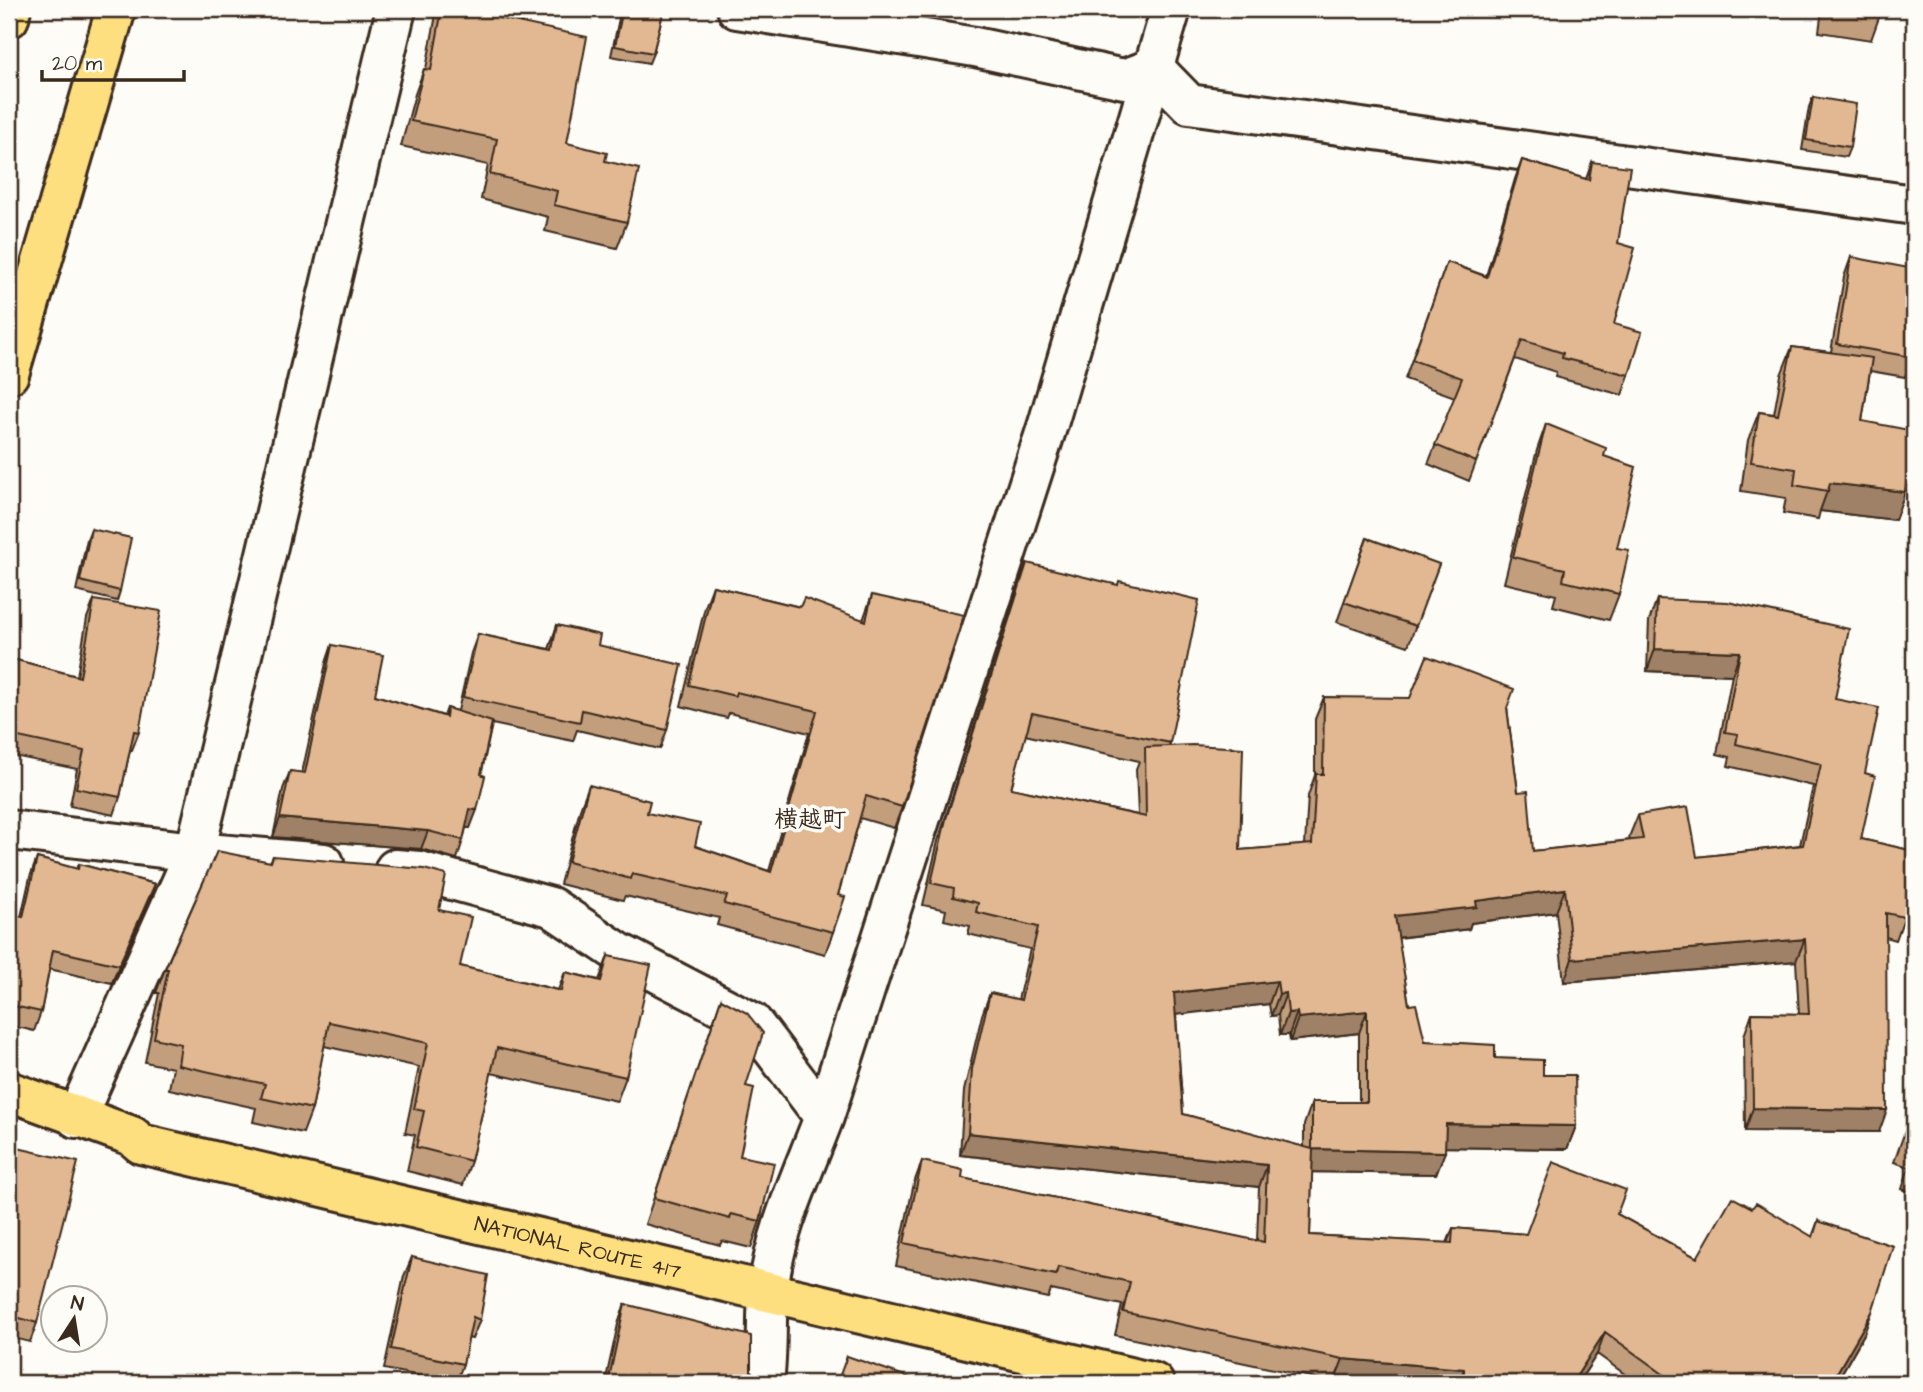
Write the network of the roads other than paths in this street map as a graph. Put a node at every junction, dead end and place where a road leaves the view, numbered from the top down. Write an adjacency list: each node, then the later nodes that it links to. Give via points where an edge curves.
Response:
1 (11, 9): 7 (highway)
2 (94, 9): 10 (highway)
3 (116, 9): 10 (highway)
4 (396, 9): 12 (street)
5 (737, 9): 8 (street, via 975,47 1124,79)
6 (1171, 9): 8 (street)
7 (9, 18)
8 (1154, 68): 9 (street, via 1189,104); 14 (street, via 1048,424)
9 (1914, 205)
10 (9, 371)
11 (9, 830): 12 (street)
12 (195, 852): 14 (street, via 419,871 551,907 618,952 752,1022); 15 (street)
13 (9, 1091): 15 (highway, NATIONAL ROUTE 417)
14 (824, 1117): 16 (street, via 781,1230)
15 (76, 1118): 16 (highway, NATIONAL ROUTE 417, via 132,1136 141,1144)
16 (768, 1291): 17 (street); 18 (highway, NATIONAL ROUTE 417)
17 (764, 1383)
18 (1154, 1383)

